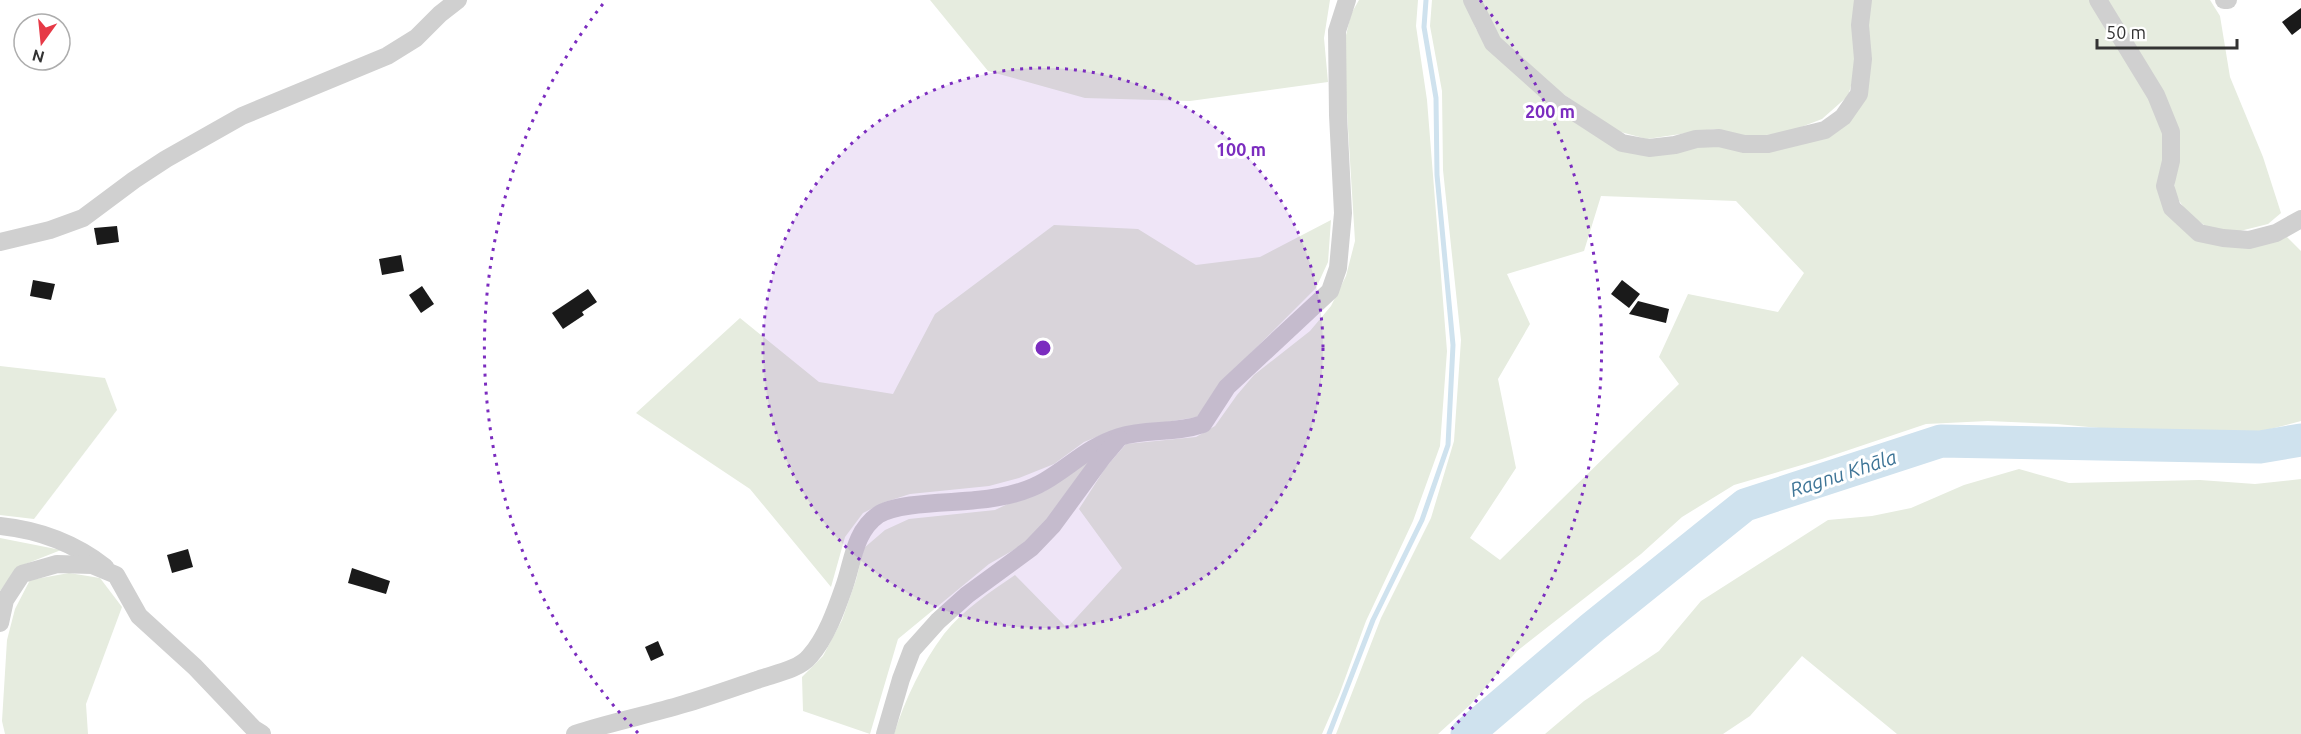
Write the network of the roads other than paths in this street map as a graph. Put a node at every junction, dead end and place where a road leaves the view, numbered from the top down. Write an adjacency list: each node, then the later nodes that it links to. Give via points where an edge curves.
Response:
1 (458, 0): 7 (street, via 416,38 387,56 242,116 166,159 83,218)
2 (1347, 0): 8 (street, via 1337,31 1343,213 1338,268 1330,291 1227,387 1203,424 1172,432)
3 (1472, 0): 4 (street, via 1493,43 1559,102 1622,143 1649,148 1719,138 1768,144 1825,130 1843,117 1859,94)
4 (1863, 0)
5 (2098, 0): 6 (street, via 2156,95 2171,132 2165,186 2172,208 2199,233 2223,238 2249,240 2276,233)
6 (2301, 219)
7 (0, 242)
8 (1120, 437): 13 (street, via 1092,447 1043,482 1013,493 879,514 862,534 832,616 809,658 792,668 682,705); 14 (street, via 1031,548 967,595 912,650)
9 (0, 526): 10 (street, via 56,538 87,553)
10 (116, 575): 11 (street, via 92,565 57,564 22,574 5,600); 12 (street, via 139,616)
11 (0, 623)
12 (262, 734)
13 (575, 734)
14 (885, 734)

